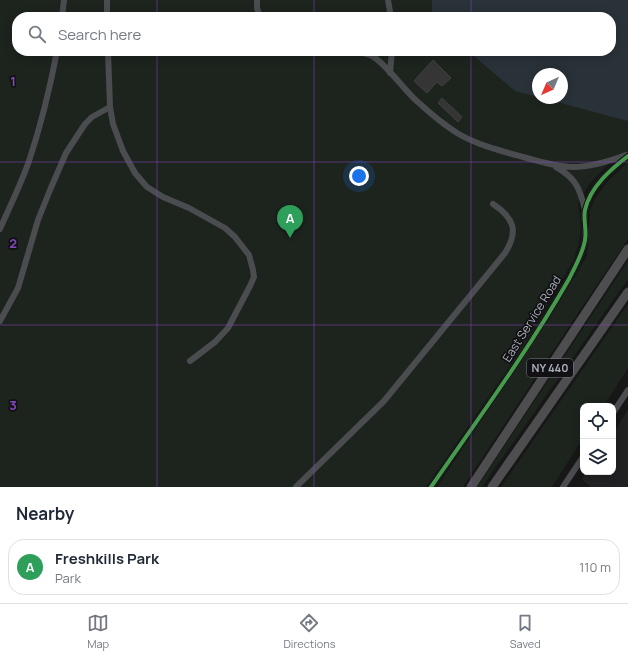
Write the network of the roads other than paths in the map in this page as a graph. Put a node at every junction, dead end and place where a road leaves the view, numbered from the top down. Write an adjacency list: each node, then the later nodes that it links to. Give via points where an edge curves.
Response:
1 (64, 0): 5 (street)
2 (108, 0): 6 (street)
3 (257, 0): 7 (street)
4 (388, 0): 8 (street)
5 (63, 12)
6 (107, 12)
7 (258, 12)
8 (390, 12)
9 (56, 56): 19 (street, via 33,148)
10 (108, 56): 14 (street)
11 (370, 56): 13 (street)
12 (392, 56): 13 (street)
13 (390, 73): 16 (street, via 417,102 459,134 500,150)
14 (110, 107): 22 (street, via 85,124 66,153 38,220 18,288); 23 (street, via 123,151 135,174 147,187 225,228 249,255 254,277 228,328 215,342)
15 (628, 155): 16 (street, via 574,167); 18 (street, East Service Road, via 595,189)
16 (551, 164): 18 (street, via 567,173 576,184)
17 (493, 204): 28 (street, via 502,210 512,224 513,238 505,253 384,401)
18 (585, 211): 29 (street, East Service Road, via 585,240 569,279 533,337)
19 (0, 229)
20 (628, 249): 30 (highway, NY 440)
21 (628, 292): 31 (highway, NY 440)
22 (0, 321)
23 (190, 361)
24 (628, 390): 25 (street)
25 (616, 408)
26 (580, 462): 27 (street)
27 (565, 486)
28 (296, 487)
29 (431, 487)
30 (471, 487)
31 (492, 487)

